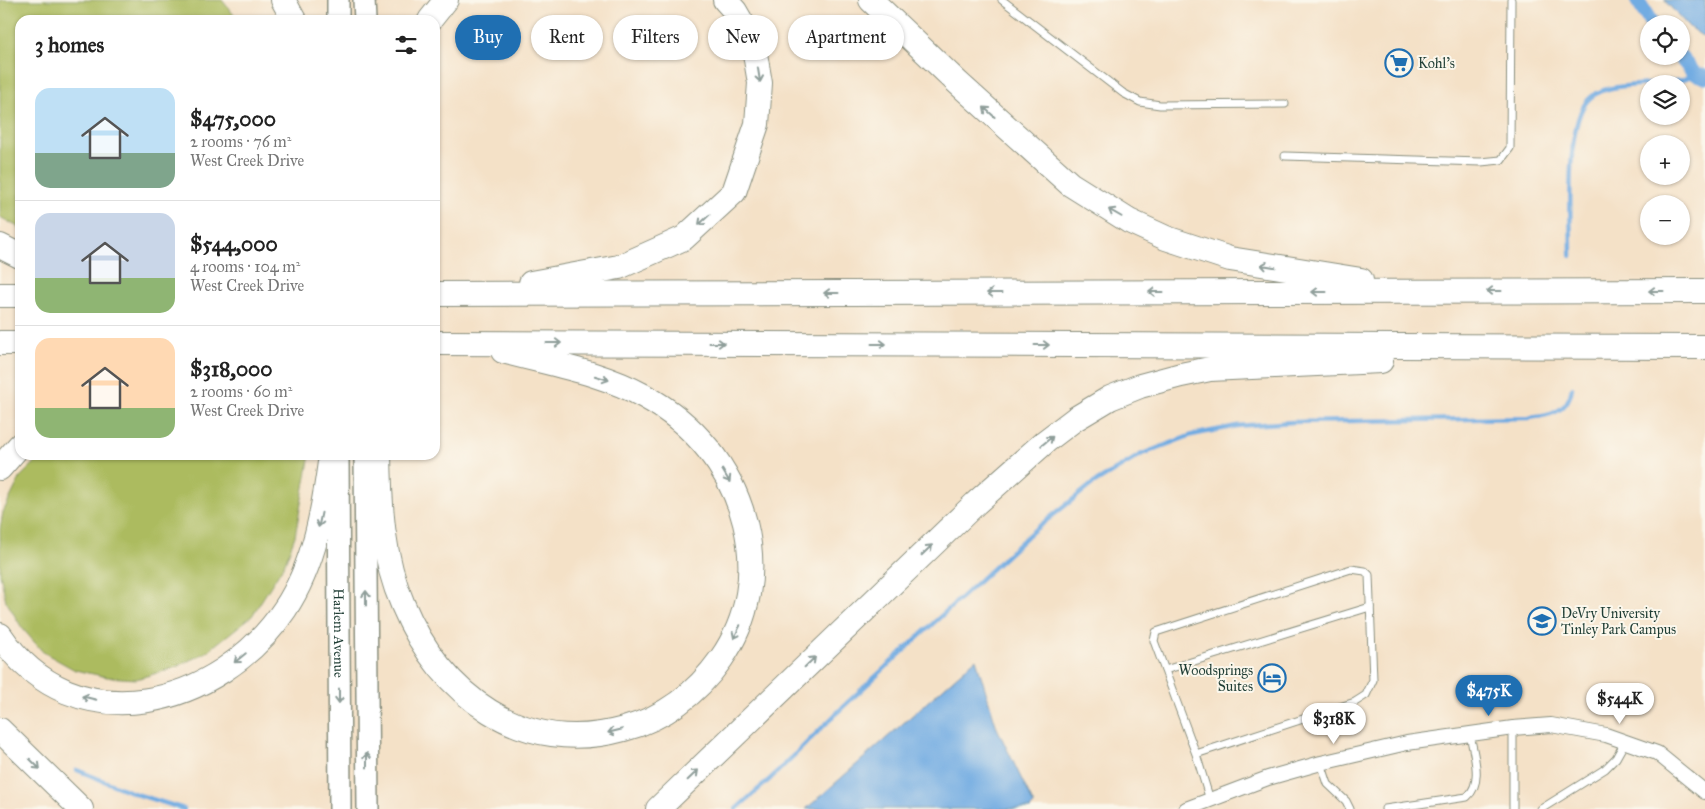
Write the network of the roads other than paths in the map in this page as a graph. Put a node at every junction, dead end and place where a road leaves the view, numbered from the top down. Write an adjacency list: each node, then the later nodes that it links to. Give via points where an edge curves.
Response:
1 (283, 0): 9 (highway)
2 (338, 0): 10 (main road)
3 (364, 0): 11 (main road)
4 (446, 0): 12 (highway)
5 (725, 0): 20 (highway, one-way to 20, via 753,42 760,83 757,124 734,192 684,238 619,268)
6 (871, 0): 17 (highway, one-way to 6, via 1230,259 1166,238 1129,221 1070,184 958,84)
7 (1002, 0): 13 (lane, via 1122,93 1140,102)
8 (1511, 0): 14 (lane, via 1510,148 1501,160)
9 (291, 15)
10 (338, 15)
11 (365, 15)
12 (434, 15)
13 (1285, 104)
14 (1285, 156)
15 (0, 246): 16 (highway)
16 (15, 254)
17 (1437, 291): 18 (highway, one-way to 17); 20 (highway, one-way to 20)
18 (1705, 291)
19 (440, 294): 20 (highway)
20 (465, 294)
21 (0, 295): 22 (highway)
22 (15, 295)
23 (470, 342): 25 (highway); 27 (highway, one-way to 27); 32 (highway, one-way to 32, via 623,385 660,405 705,445 733,488 746,528 751,558 750,581 740,625 714,669 698,687 668,710 628,728 596,735 564,736 528,729 512,724 479,705 440,669 402,604 384,543)
24 (15, 343): 26 (highway)
25 (440, 343)
26 (0, 344)
27 (1696, 347): 48 (highway, one-way to 27, via 976,502 1061,430 1110,398 1140,386 1210,369)
28 (15, 451): 33 (highway)
29 (330, 460): 35 (highway, one-way to 35, via 320,522 310,560 295,594 262,638 224,670 199,685 174,695 133,703 88,698 44,679 21,661)
30 (338, 460): 46 (main road, Harlem Avenue, one-way to 46)
31 (365, 460): 47 (main road, Harlem Avenue, one-way to 31)
32 (379, 460)
33 (0, 468)
34 (1370, 607): 36 (lane); 36 (lane, via 1369,575 1351,568 1156,632 1154,641); 41 (lane, via 1373,680 1366,695 1355,702)
35 (0, 635)
36 (1165, 670): 41 (lane)
37 (1513, 728): 39 (street); 40 (street, via 1551,725 1606,735); 52 (lane)
38 (0, 730): 45 (highway, one-way to 45)
39 (1470, 734): 42 (street, via 1407,743); 51 (lane, via 1476,784 1467,797)
40 (1625, 742): 43 (street, via 1656,753); 53 (lane, via 1605,769)
41 (1196, 754): 44 (lane)
42 (1321, 763): 44 (street, via 1268,778); 50 (lane, via 1328,784)
43 (1705, 792)
44 (1212, 804): 49 (street)
45 (81, 809)
46 (340, 809)
47 (368, 809)
48 (658, 809)
49 (1186, 809)
50 (1350, 809)
51 (1385, 809)
52 (1513, 809)
53 (1541, 809)

